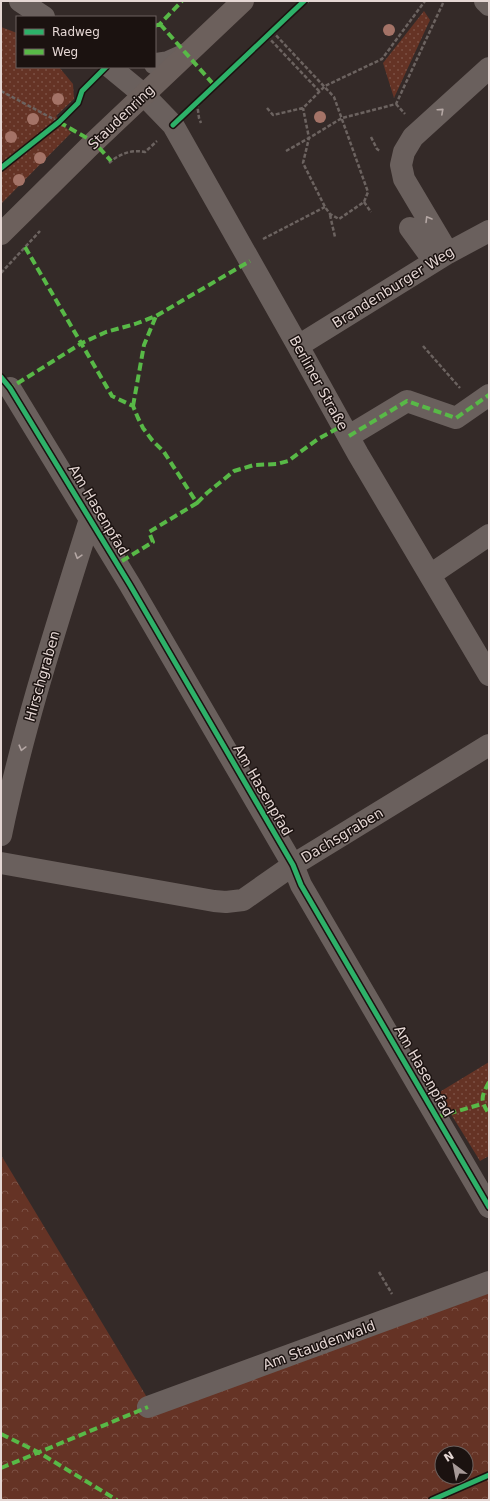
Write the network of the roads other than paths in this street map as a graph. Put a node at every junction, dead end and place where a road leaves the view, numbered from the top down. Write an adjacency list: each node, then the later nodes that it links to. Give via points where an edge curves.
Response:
1 (20, 1): 5 (street)
2 (243, 1): 6 (main road, Staudenring)
3 (485, 1): 4 (street)
4 (489, 5)
5 (44, 16)
6 (186, 54): 7 (street); 11 (main road, Staudenring)
7 (156, 64)
8 (111, 68): 11 (street)
9 (130, 68): 11 (street)
10 (489, 68): 15 (street, one-way to 10, via 404,179 401,165 404,152 412,137)
11 (144, 94): 14 (main road, Staudenring); 16 (street, Berliner Straße, via 173,125)
12 (410, 228): 15 (street)
13 (489, 231): 15 (street, Brandenburger Weg)
14 (1, 234)
15 (441, 257): 16 (street, Brandenburger Weg)
16 (298, 346): 19 (street, Berliner Straße)
17 (10, 388): 20 (street, Am Hasenpfad)
18 (482, 400): 19 (street, via 456,418 407,402)
19 (349, 436): 22 (street, Berliner Straße)
20 (90, 519): 25 (street, Hirschgraben, one-way to 25, via 32,707); 27 (street, Am Hasenpfad)
21 (489, 535): 22 (street)
22 (430, 575): 23 (street, Berliner Straße)
23 (489, 675)
24 (489, 746): 27 (street, Dachsgraben)
25 (1, 835)
26 (1, 863): 27 (street, Dachsgraben, via 226,902 243,900)
27 (293, 865): 28 (street, Am Hasenpfad, via 301,885)
28 (489, 1207)
29 (489, 1282): 30 (street, Am Staudenwald)
30 (148, 1407)

